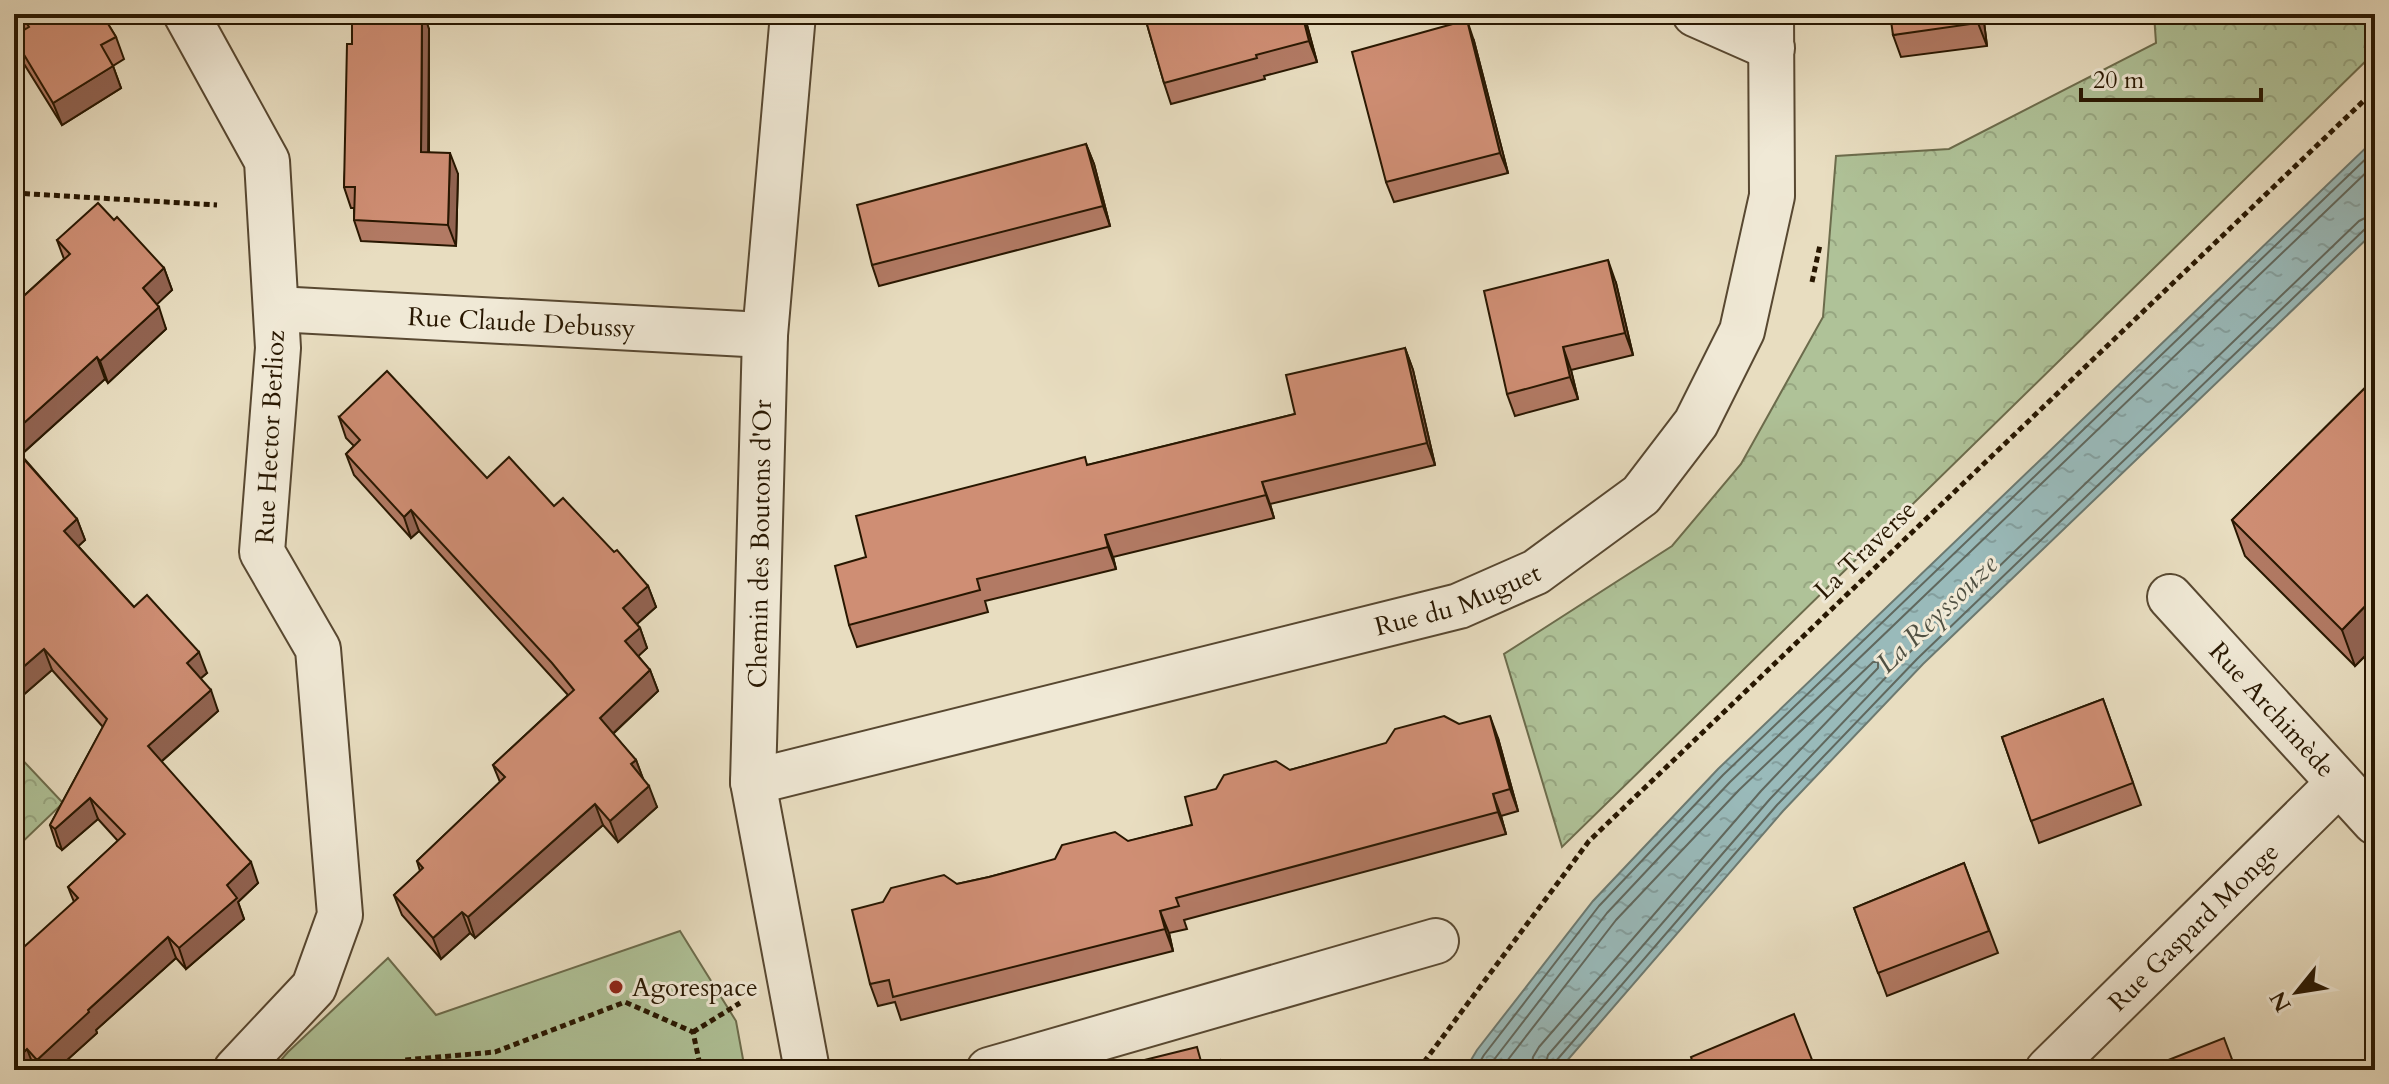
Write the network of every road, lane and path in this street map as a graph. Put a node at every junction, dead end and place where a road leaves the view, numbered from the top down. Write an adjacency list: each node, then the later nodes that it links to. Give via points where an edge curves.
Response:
1 (186, 14): 7 (street, Rue Hector Berlioz, via 267,161)
2 (793, 14): 9 (street, Chemin des Boutons d'Or)
3 (1695, 14): 4 (street)
4 (1772, 31): 11 (street, Rue du Muguet, via 1772,196 1742,331 1696,423 1641,495 1536,572 1459,606)
5 (2375, 90): 20 (path, La Traverse, via 1589,841)
6 (14, 193): 7 (path)
7 (270, 208): 8 (street, Rue Hector Berlioz)
8 (276, 309): 9 (street, Rue Claude Debussy); 15 (street, Rue Hector Berlioz, via 278,348 262,552 318,649 340,915 314,987)
9 (765, 335): 11 (street, Chemin des Boutons d'Or)
10 (2170, 597): 12 (street, Rue Archimède)
11 (753, 782): 18 (street, Chemin des Boutons d'Or)
12 (2339, 783): 13 (street, Rue Archimède); 21 (street, Rue Gaspard Monge)
13 (2375, 822)
14 (1436, 941): 19 (street)
15 (236, 1070)
16 (377, 1070): 17 (path, via 405,1060 495,1052 625,1002 693,1032)
17 (701, 1070)
18 (807, 1070)
19 (989, 1070)
20 (1418, 1070)
21 (2048, 1070)

